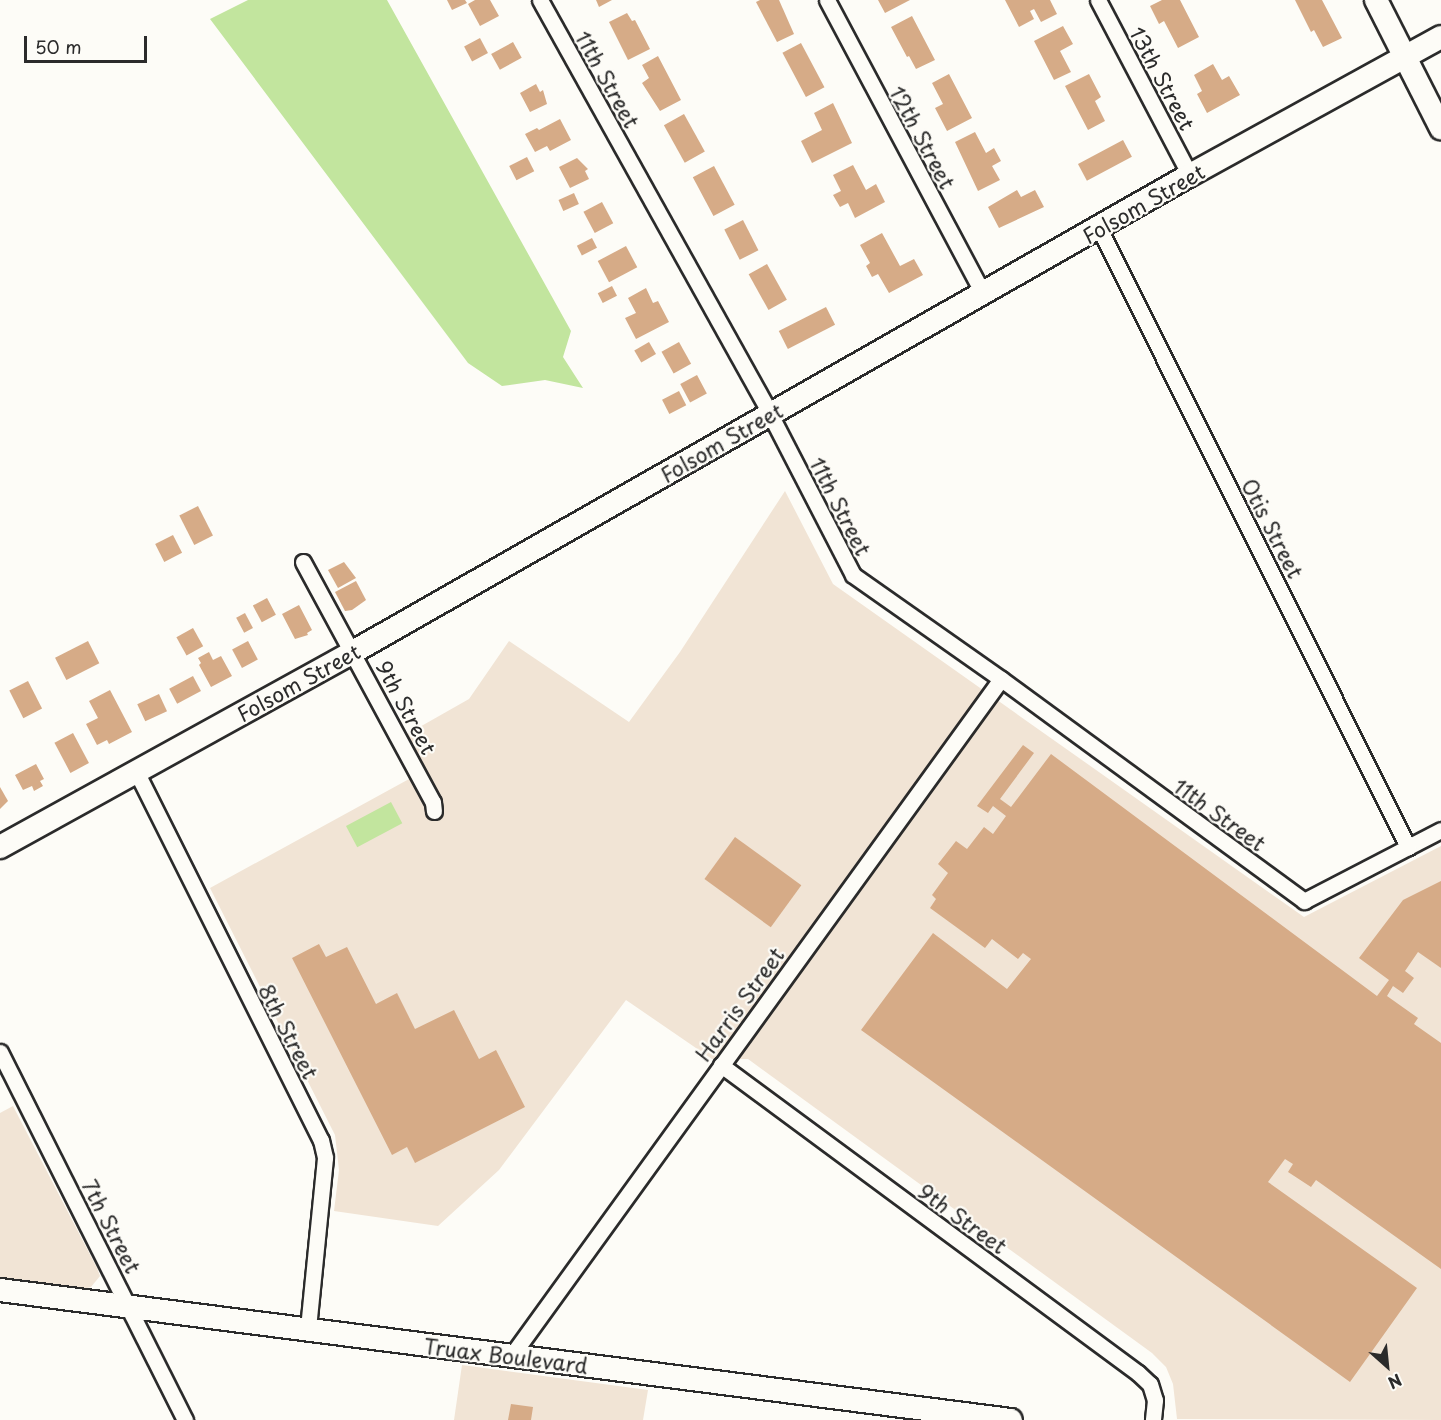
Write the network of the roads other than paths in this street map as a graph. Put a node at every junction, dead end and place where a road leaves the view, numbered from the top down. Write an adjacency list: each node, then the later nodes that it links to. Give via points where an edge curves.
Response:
1 (540, 0): 11 (street, 11th Street)
2 (827, 0): 10 (street, 12th Street)
3 (1098, 0): 8 (street, 13th Street)
4 (1376, 0): 6 (street)
5 (1441, 37): 6 (street, Folsom Street)
6 (1404, 57): 7 (street); 8 (street, Folsom Street)
7 (1441, 128)
8 (1190, 175): 9 (street, Folsom Street)
9 (1099, 228): 10 (street, Folsom Street); 19 (street, Otis Street)
10 (983, 293): 11 (street, Folsom Street)
11 (770, 414): 13 (street, Folsom Street); 14 (street, 11th Street, via 853,575)
12 (303, 562): 13 (street, 9th Street)
13 (353, 652): 15 (street, Folsom Street); 16 (street, 9th Street, via 433,802)
14 (1001, 679): 19 (street, 11th Street, via 1304,901); 21 (street, Harris Street)
15 (136, 771): 18 (street, Folsom Street); 24 (street, 8th Street, via 321,1140 325,1158)
16 (434, 811)
17 (1441, 830): 19 (street)
18 (0, 847)
19 (1408, 847)
20 (0, 1052): 23 (street, 7th Street)
21 (721, 1065): 25 (street, Harris Street); 29 (street, 9th Street, via 1138,1373 1150,1384 1155,1400)
22 (0, 1290): 23 (street, Truax Boulevard)
23 (129, 1306): 24 (street, Truax Boulevard); 27 (street, 7th Street)
24 (308, 1329): 25 (street, Truax Boulevard)
25 (512, 1355): 26 (street, Truax Boulevard)
26 (934, 1415): 28 (street, Truax Boulevard)
27 (180, 1418)
28 (1011, 1420)
29 (1154, 1420)

